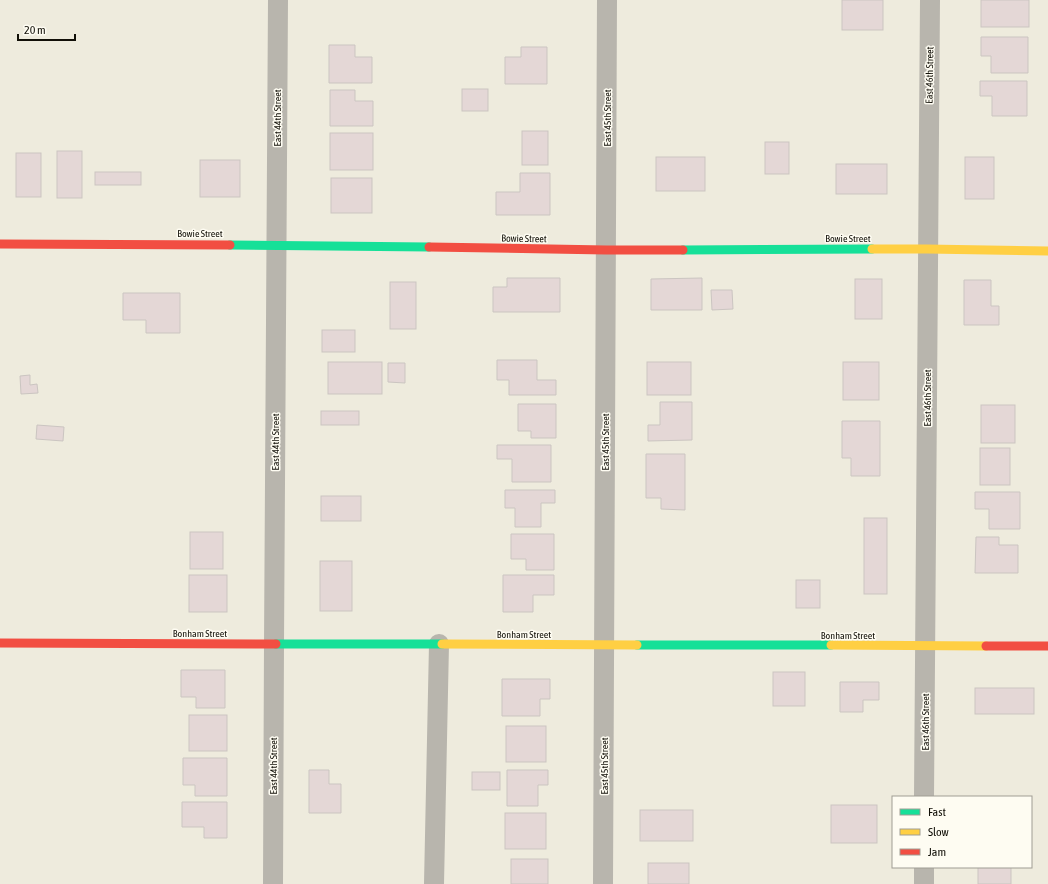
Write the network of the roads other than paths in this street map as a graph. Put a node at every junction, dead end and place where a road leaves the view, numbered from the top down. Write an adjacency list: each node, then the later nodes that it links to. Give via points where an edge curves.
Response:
1 (278, 0): 5 (street, East 44th Street)
2 (607, 0): 7 (street, East 45th Street)
3 (930, 0): 6 (street, East 46th Street)
4 (0, 244): 5 (street, Bowie Street)
5 (276, 245): 7 (street, Bowie Street); 10 (street, East 44th Street)
6 (927, 249): 7 (street, Bowie Street); 8 (street, Bowie Street); 13 (street, East 46th Street)
7 (606, 250): 12 (street, East 45th Street)
8 (1048, 251)
9 (0, 643): 10 (street, Bonham Street)
10 (274, 644): 11 (street, Bonham Street); 17 (street, East 44th Street)
11 (439, 644): 12 (street, Bonham Street); 18 (street)
12 (604, 645): 13 (street, Bonham Street); 19 (street, East 45th Street)
13 (926, 646): 14 (street, Bonham Street); 15 (street, East 46th Street)
14 (1048, 646)
15 (924, 796)
16 (924, 868): 20 (street)
17 (273, 884)
18 (434, 884)
19 (604, 884)
20 (924, 884)

